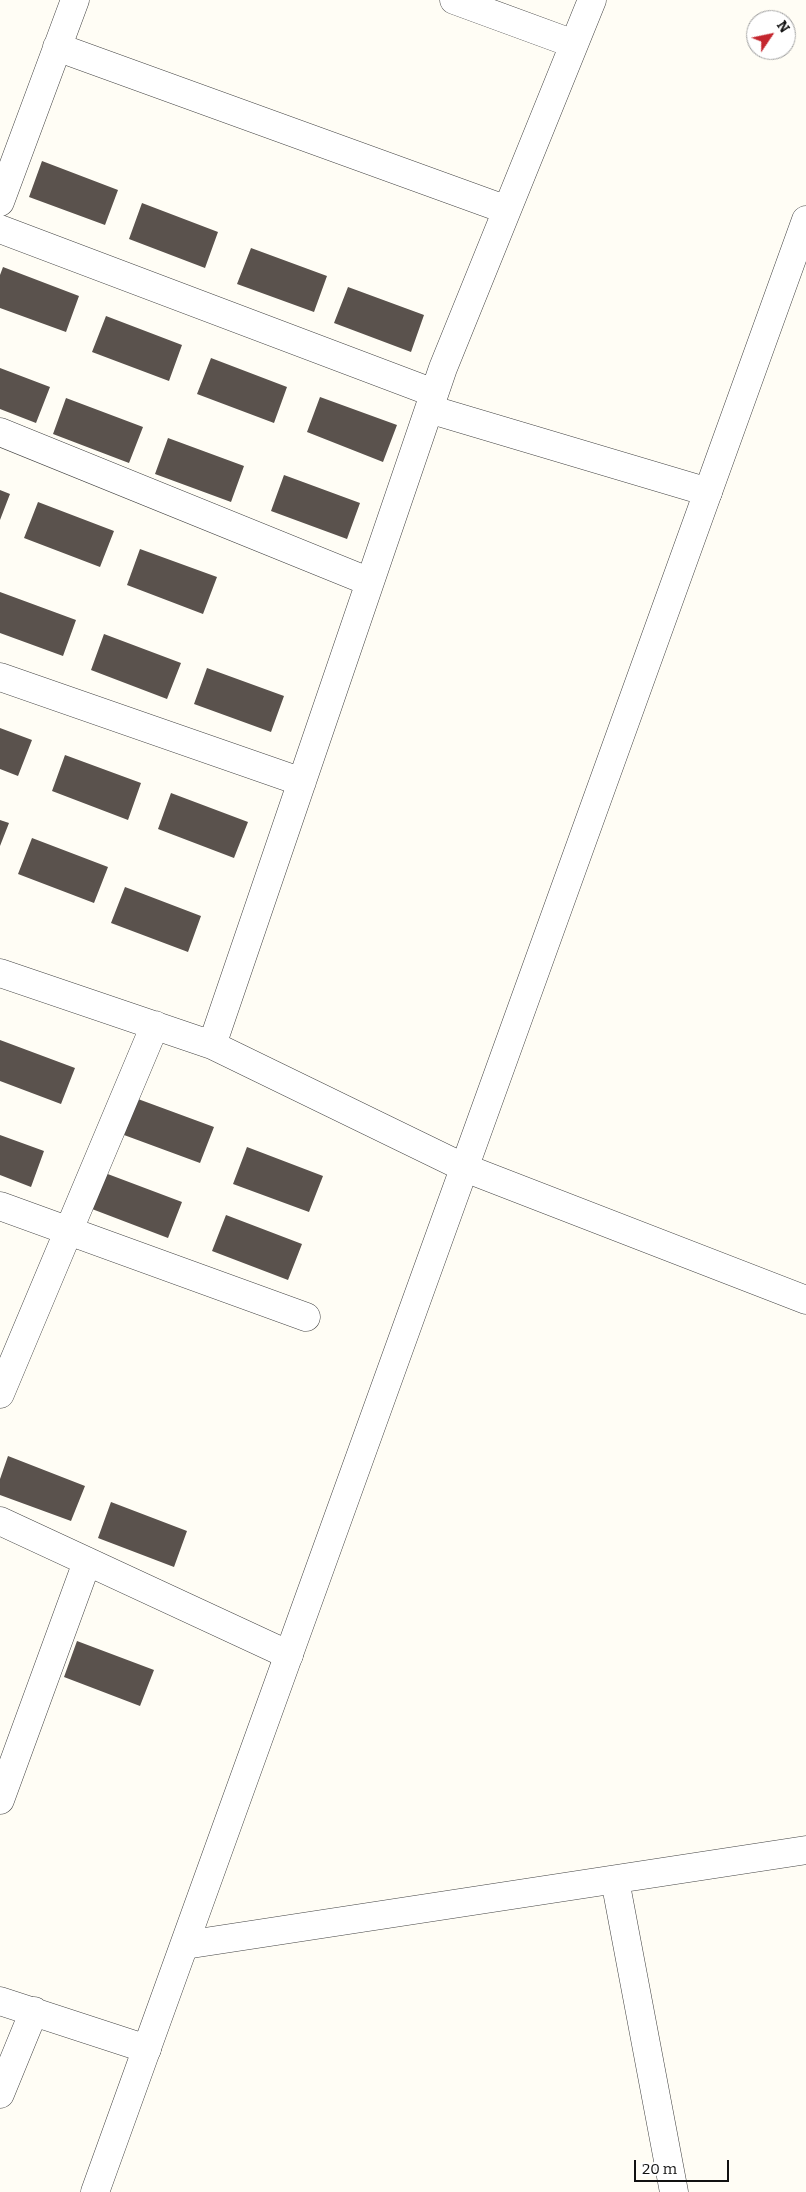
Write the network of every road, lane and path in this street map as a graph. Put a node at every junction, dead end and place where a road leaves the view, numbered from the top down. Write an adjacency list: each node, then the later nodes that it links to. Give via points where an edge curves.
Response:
1 (75, 0): 5 (street)
2 (454, 0): 4 (street)
3 (592, 0): 4 (street)
4 (574, 44): 7 (street)
5 (57, 47): 6 (street); 7 (street)
6 (0, 202)
7 (506, 210): 10 (street)
8 (806, 220): 12 (street)
9 (0, 229): 10 (street)
10 (432, 401): 12 (street); 13 (street)
11 (0, 432): 13 (street)
12 (708, 492): 19 (street)
13 (370, 582): 15 (street)
14 (0, 677): 15 (street)
15 (302, 782): 18 (street)
16 (0, 973): 17 (street)
17 (155, 1025): 18 (street); 21 (street)
18 (212, 1045): 19 (street)
19 (465, 1168): 22 (street); 27 (street)
20 (0, 1206): 21 (street)
21 (68, 1231): 23 (street); 24 (street)
22 (806, 1300)
23 (306, 1317)
24 (0, 1394)
25 (0, 1521): 26 (street)
26 (87, 1562): 27 (street); 28 (street)
27 (289, 1655): 31 (street)
28 (0, 1800)
29 (806, 1850): 30 (street)
30 (615, 1880): 31 (street); 37 (street)
31 (184, 1945): 34 (street)
32 (0, 2001): 33 (street)
33 (34, 2011): 34 (street); 35 (street)
34 (147, 2050): 36 (street)
35 (0, 2094)
36 (95, 2192)
37 (674, 2192)

